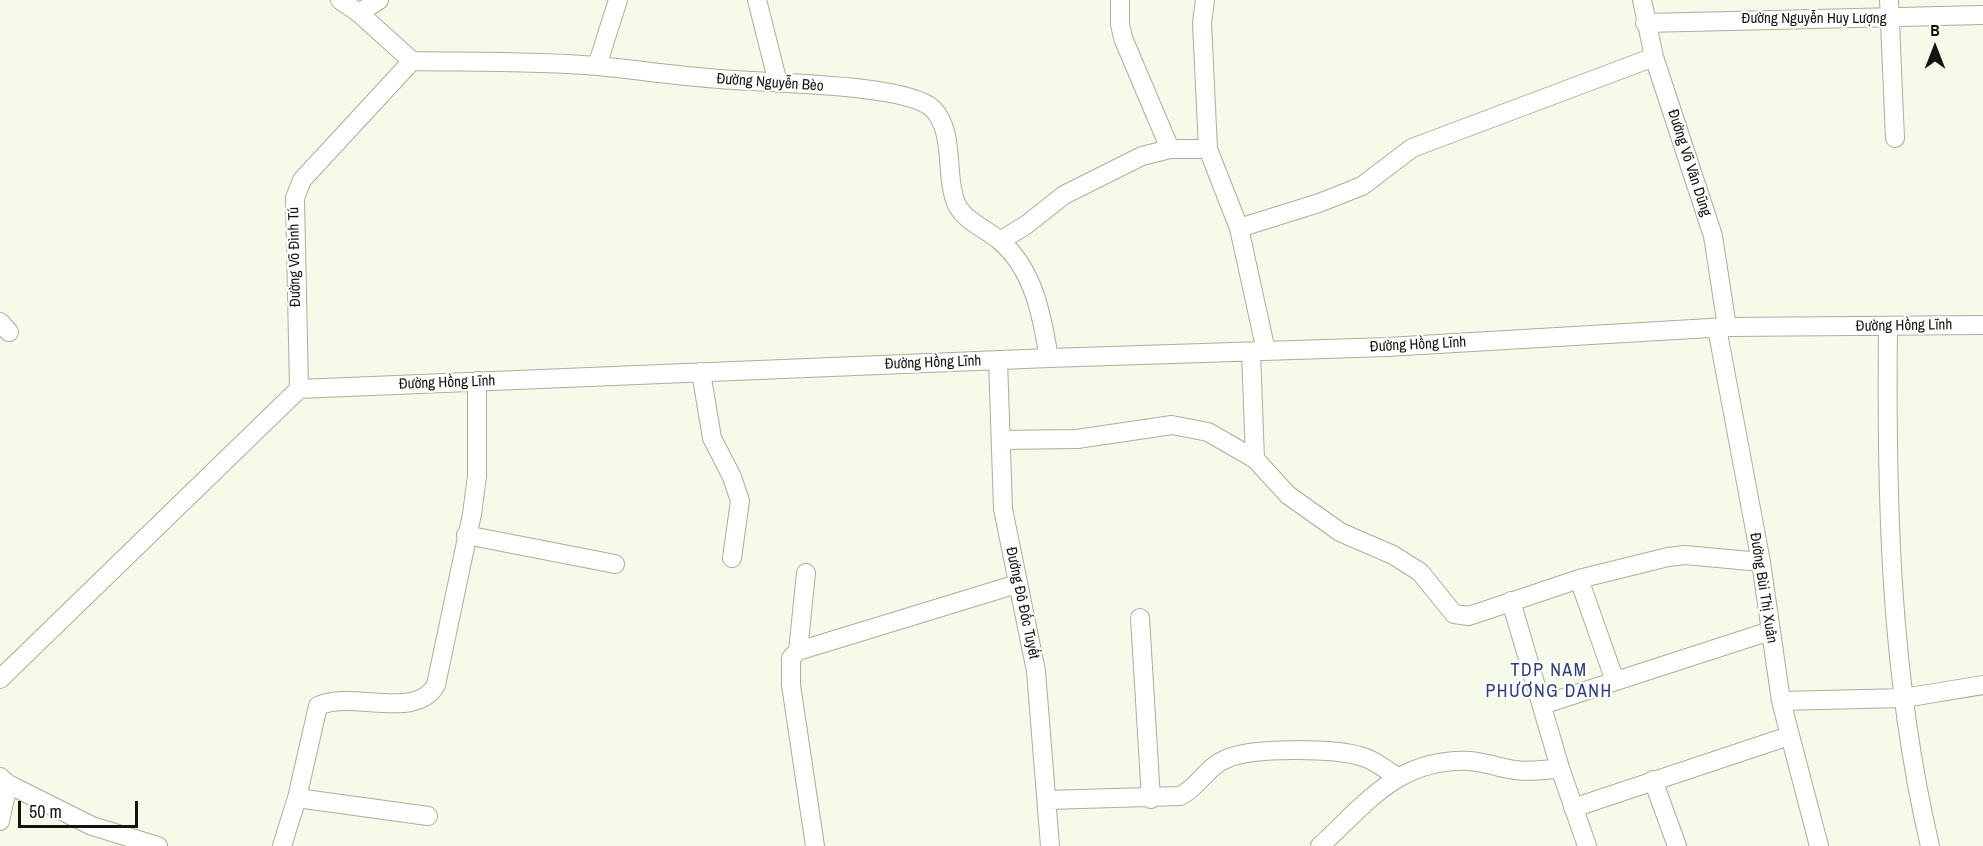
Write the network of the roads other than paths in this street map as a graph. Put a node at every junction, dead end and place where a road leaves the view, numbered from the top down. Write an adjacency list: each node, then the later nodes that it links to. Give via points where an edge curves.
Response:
1 (340, 0): 9 (street)
2 (379, 0): 9 (street)
3 (618, 0): 15 (street)
4 (758, 0): 16 (street)
5 (1120, 0): 18 (street, via 1123,38)
6 (1205, 0): 19 (street, via 1202,23)
7 (1642, 0): 12 (street, Đường Võ Văn Dũng)
8 (1889, 0): 11 (street)
9 (359, 13): 14 (street)
10 (1983, 15): 11 (street, Đường Nguyễn Huy Lượng)
11 (1890, 19): 12 (street, Đường Nguyễn Huy Lượng); 17 (street)
12 (1645, 23): 13 (street, Đường Võ Văn Dũng)
13 (1654, 57): 20 (street, via 1412,148 1362,186); 24 (street, Đường Võ Văn Dũng, via 1713,236)
14 (412, 61): 15 (street, Đường Nguyễn Bèo); 30 (street, Đường Võ Đình Tú, via 302,180 295,198)
15 (597, 66): 16 (street, Đường Nguyễn Bèo)
16 (778, 83): 21 (street, Đường Nguyễn Bèo, via 868,89 911,97 933,108 943,125 957,206)
17 (1896, 138)
18 (1170, 149): 19 (street); 21 (street, via 1142,156 1064,195)
19 (1208, 149): 20 (street)
20 (1239, 228): 25 (street)
21 (1000, 240): 26 (street, Đường Nguyễn Bèo, via 1039,301)
22 (1983, 325): 23 (street, Đường Hồng Lĩnh)
23 (1888, 327): 24 (street, Đường Hồng Lĩnh); 47 (street, via 1886,466)
24 (1722, 328): 25 (street, Đường Hồng Lĩnh); 35 (street, Đường Bùi Thị Xuân)
25 (1259, 352): 26 (street, Đường Hồng Lĩnh); 32 (street)
26 (1049, 358): 27 (street, Đường Hồng Lĩnh)
27 (998, 360): 28 (street, Đường Hồng Lĩnh); 31 (street, Đướng Đô Đốc Tuyết)
28 (701, 372): 29 (street, Đường Hồng Lĩnh); 34 (street, via 712,438 740,501)
29 (477, 381): 30 (street, Đường Hồng Lĩnh); 33 (street, via 477,476)
30 (299, 389): 44 (street)
31 (1001, 440): 32 (street, via 1077,439 1172,425 1208,432); 39 (street, Đướng Đô Đốc Tuyết, via 1003,508)
32 (1255, 459): 40 (street, via 1301,506 1340,532 1393,555 1420,572 1454,614 1469,616)
33 (466, 535): 36 (street); 55 (street, via 452,619 430,696 415,703 346,700 318,706)
34 (732, 558)
35 (1761, 562): 38 (street, via 1668,556); 42 (street, Đường Bùi Thị Xuân)
36 (615, 564)
37 (806, 573): 43 (street)
38 (1579, 579): 40 (street); 45 (street)
39 (1017, 584): 43 (street); 57 (street, Đướng Đô Đốc Tuyết, via 1036,670)
40 (1511, 601): 49 (street)
41 (1140, 618): 56 (street)
42 (1770, 631): 45 (street); 48 (street, Đường Bùi Thị Xuân)
43 (798, 651): 63 (street, via 791,658 791,685)
44 (0, 679)
45 (1616, 681): 49 (street)
46 (1983, 685): 47 (street)
47 (1904, 698): 48 (street); 69 (street, via 1914,778)
48 (1781, 701): 50 (street, Đường Bùi Thị Xuân)
49 (1542, 705): 51 (street)
50 (1789, 736): 53 (street); 68 (street, Đường Bùi Thị Xuân)
51 (1560, 768): 52 (street, via 1514,770 1470,761 1446,762); 58 (street)
52 (1398, 777): 56 (street, via 1365,757 1347,753 1246,752 1217,764 1194,789 1180,796); 65 (street, via 1370,796)
53 (1653, 780): 58 (street); 67 (street)
54 (4, 781): 60 (street); 61 (street, via 92,826)
55 (297, 798): 59 (street); 62 (street)
56 (1151, 799): 57 (street)
57 (1048, 800): 64 (street, Đướng Đô Đốc Tuyết)
58 (1573, 808): 66 (street)
59 (428, 816)
60 (0, 821)
61 (158, 846)
62 (282, 846)
63 (815, 846)
64 (1050, 846)
65 (1320, 846)
66 (1587, 846)
67 (1677, 846)
68 (1819, 846)
69 (1930, 846)

